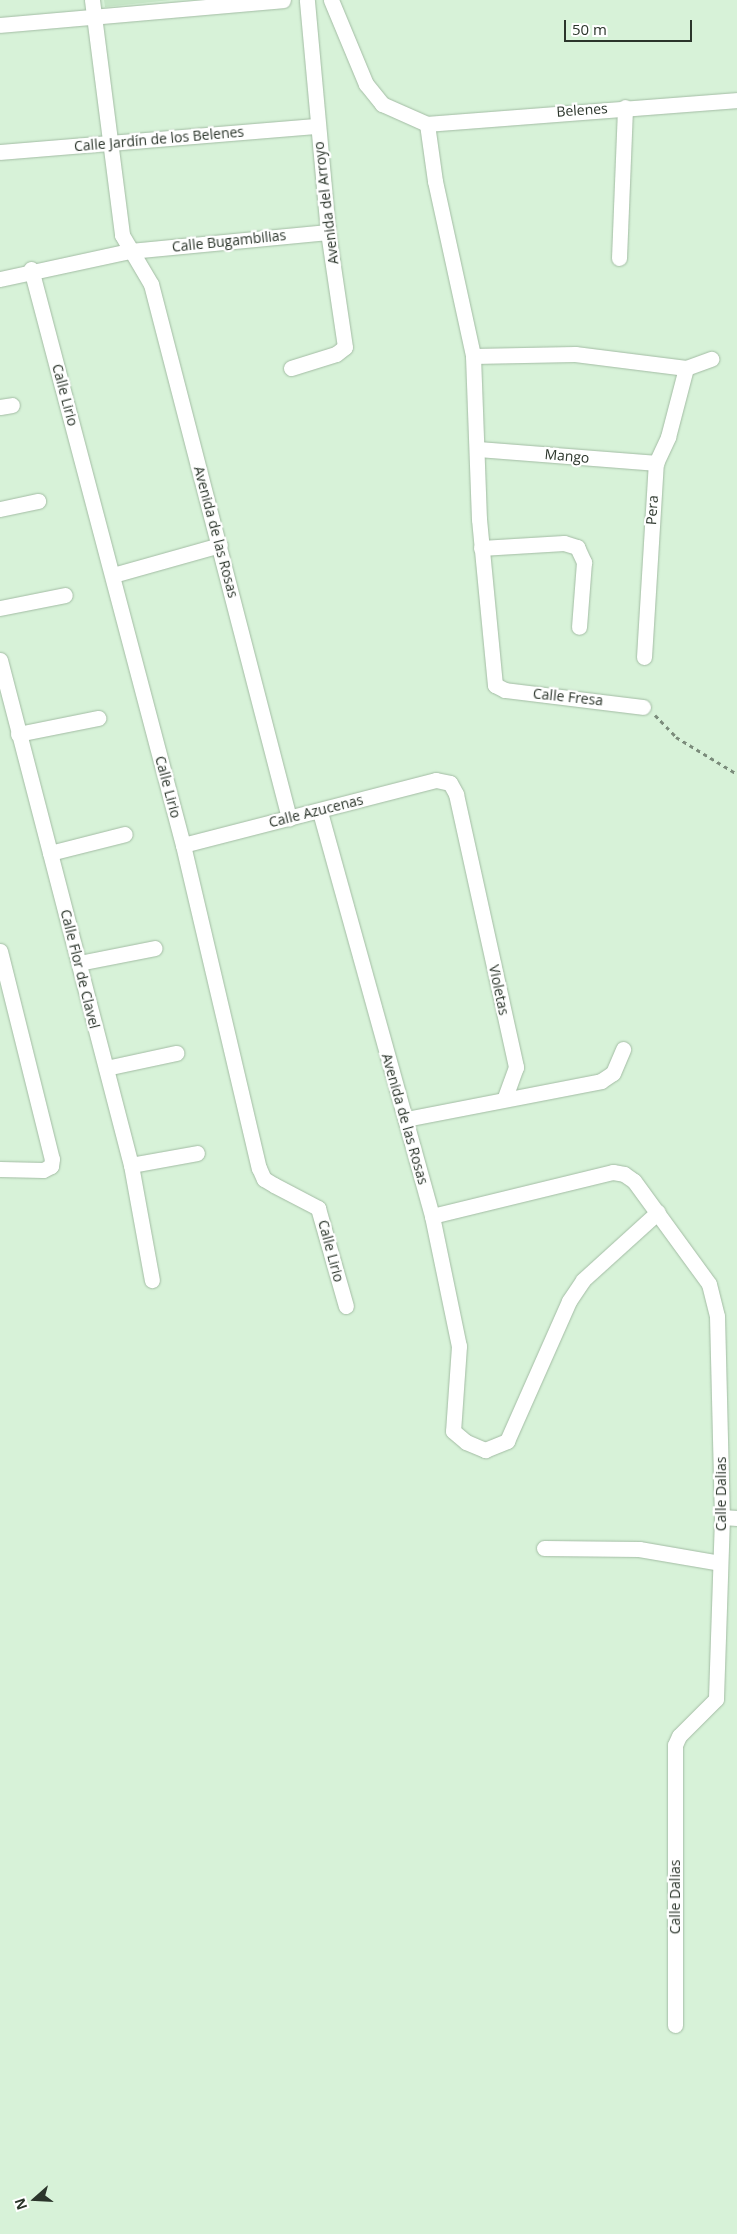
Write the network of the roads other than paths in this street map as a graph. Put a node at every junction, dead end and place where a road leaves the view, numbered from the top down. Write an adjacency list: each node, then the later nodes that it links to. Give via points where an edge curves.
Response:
1 (92, 0): 5 (street, Avenida de las Rosas)
2 (283, 0): 5 (street)
3 (307, 0): 10 (street, Avenida del Arroyo)
4 (331, 0): 9 (street, via 366,84 382,104)
5 (94, 17): 6 (street); 11 (street, Avenida de las Rosas)
6 (0, 25)
7 (737, 100): 8 (street, Belenes)
8 (625, 107): 9 (street, Belenes); 15 (street)
9 (427, 124): 18 (street, via 435,181)
10 (317, 126): 11 (street, Calle Jardín de los Belenes); 13 (street, Avenida del Arroyo)
11 (110, 143): 12 (street, Calle Jardín de los Belenes); 14 (street, Avenida de las Rosas, via 122,234)
12 (0, 152)
13 (328, 232): 14 (street, Calle Bugambilias); 20 (street, Avenida del Arroyo, via 345,347 336,354)
14 (130, 251): 16 (street, Calle Bugambilias); 26 (street, Avenida de las Rosas, via 151,284)
15 (619, 258)
16 (31, 270): 17 (street); 28 (street, Calle Lirio)
17 (0, 279)
18 (473, 356): 21 (street, via 575,354); 22 (street)
19 (711, 359): 21 (street)
20 (291, 368)
21 (686, 368): 23 (street, Pera, via 668,437)
22 (479, 449): 23 (street, Mango); 27 (street)
23 (656, 463): 32 (street, Pera)
24 (38, 501): 25 (street)
25 (0, 509)
26 (220, 545): 28 (street); 39 (street, Avenida de las Rosas)
27 (481, 548): 31 (street, via 564,543 577,547 584,562); 34 (street, Calle Fresa, via 495,685 505,690)
28 (113, 575): 41 (street, Calle Lirio)
29 (65, 595): 30 (street)
30 (0, 608)
31 (579, 627)
32 (644, 657)
33 (0, 660): 36 (street, Calle Flor de Clavel)
34 (643, 707)
35 (98, 718): 36 (street)
36 (18, 734): 42 (street, Calle Flor de Clavel)
37 (450, 783): 38 (street, Calle Azucenas, via 436,780); 49 (street, Violetas, via 456,794 516,1067)
38 (320, 812): 39 (street, Calle Azucenas); 50 (street, Avenida de las Rosas)
39 (289, 818): 41 (street, Calle Azucenas)
40 (124, 834): 42 (street)
41 (183, 845): 57 (street, Calle Lirio, via 260,1168 274,1186 318,1208)
42 (50, 852): 45 (street, Calle Flor de Clavel)
43 (155, 948): 45 (street)
44 (0, 951): 53 (street, via 50,1166 42,1170)
45 (79, 963): 48 (street, Calle Flor de Clavel)
46 (623, 1048): 49 (street, via 613,1074 601,1081)
47 (176, 1053): 48 (street)
48 (106, 1068): 52 (street, Calle Flor de Clavel)
49 (505, 1097): 50 (street)
50 (406, 1119): 55 (street, Avenida de las Rosas)
51 (197, 1153): 52 (street)
52 (131, 1165): 56 (street, Calle Flor de Clavel)
53 (0, 1169)
54 (658, 1212): 55 (street, Calle Dalias, via 634,1181 613,1172); 55 (street, Avenida de las Rosas, via 583,1280 569,1301 506,1441 485,1450 466,1442 453,1431 459,1346); 58 (street, Calle Dalias, via 709,1284 717,1316)
55 (432, 1216)
56 (152, 1280)
57 (346, 1306)
58 (730, 1517): 60 (street, Calle Dalias)
59 (544, 1548): 60 (street, via 639,1549)
60 (720, 1563): 61 (street, Calle Dalias, via 716,1699 674,1745)
61 (675, 2025)

